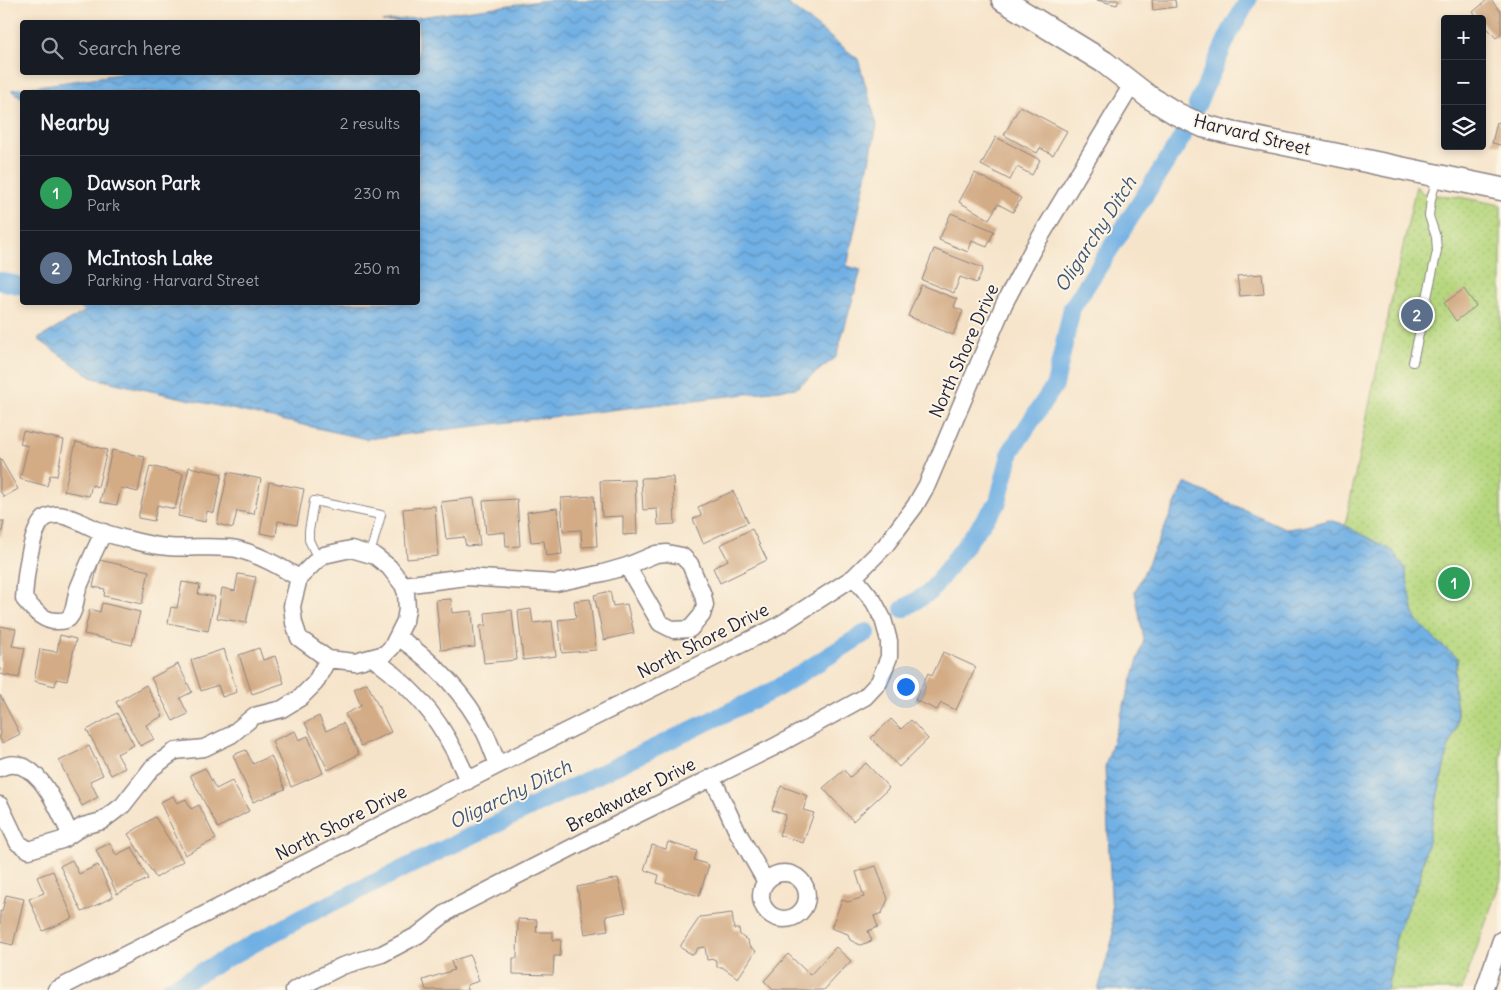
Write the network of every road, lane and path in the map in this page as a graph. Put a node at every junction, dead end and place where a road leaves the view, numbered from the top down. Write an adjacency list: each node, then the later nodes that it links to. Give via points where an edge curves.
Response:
1 (1003, 0): 2 (street, Harvard Street)
2 (1133, 83): 3 (street, Harvard Street, via 1149,97 1202,126); 10 (street, North Shore Drive, via 1033,249 1004,304 927,485 885,546)
3 (1438, 176): 4 (street, Harvard Street); 5 (lane, via 1429,216 1437,251)
4 (1501, 189)
5 (1413, 362)
6 (104, 532): 6 (street, via 59,515 47,517 40,523 27,562 24,599 34,611 55,621 69,617 77,591); 11 (street, via 167,547 235,549 268,560)
7 (370, 554): 8 (street, via 351,549); 8 (lane, via 381,515 314,501 309,540); 12 (street, via 389,567)
8 (318, 559): 11 (street)
9 (628, 566): 9 (street, via 656,554 667,553 682,556 690,564 705,605 702,615 690,630 674,630 660,623); 12 (street, via 556,583 466,577)
10 (854, 577): 16 (street, North Shore Drive, via 778,626); 18 (street, Breakwater Drive, via 874,602 888,641 889,657 879,682 865,697 842,711)
11 (299, 578): 15 (street, via 292,606 299,638)
12 (403, 585): 13 (street, via 407,609)
13 (398, 637): 14 (street, via 385,654); 16 (street, via 436,667 459,693 484,733)
14 (373, 658): 15 (street, via 355,662); 19 (street, via 406,684 429,710 454,749)
15 (328, 659): 21 (street, via 315,683 300,698 282,709 254,716 231,735 204,748 175,752 152,768 123,805 102,820)
16 (498, 765): 19 (street, North Shore Drive)
17 (0, 768): 21 (street, via 17,765 38,777 49,791)
18 (712, 777): 22 (street); 26 (street, Breakwater Drive, via 450,910 418,935 382,954 342,966)
19 (468, 781): 25 (street, North Shore Drive)
20 (0, 805): 21 (street, via 18,843 29,850 62,840)
21 (70, 834)
22 (766, 882)
23 (1501, 940): 24 (street)
24 (1496, 968): 27 (street)
25 (56, 990)
26 (294, 990)
27 (1484, 990)

